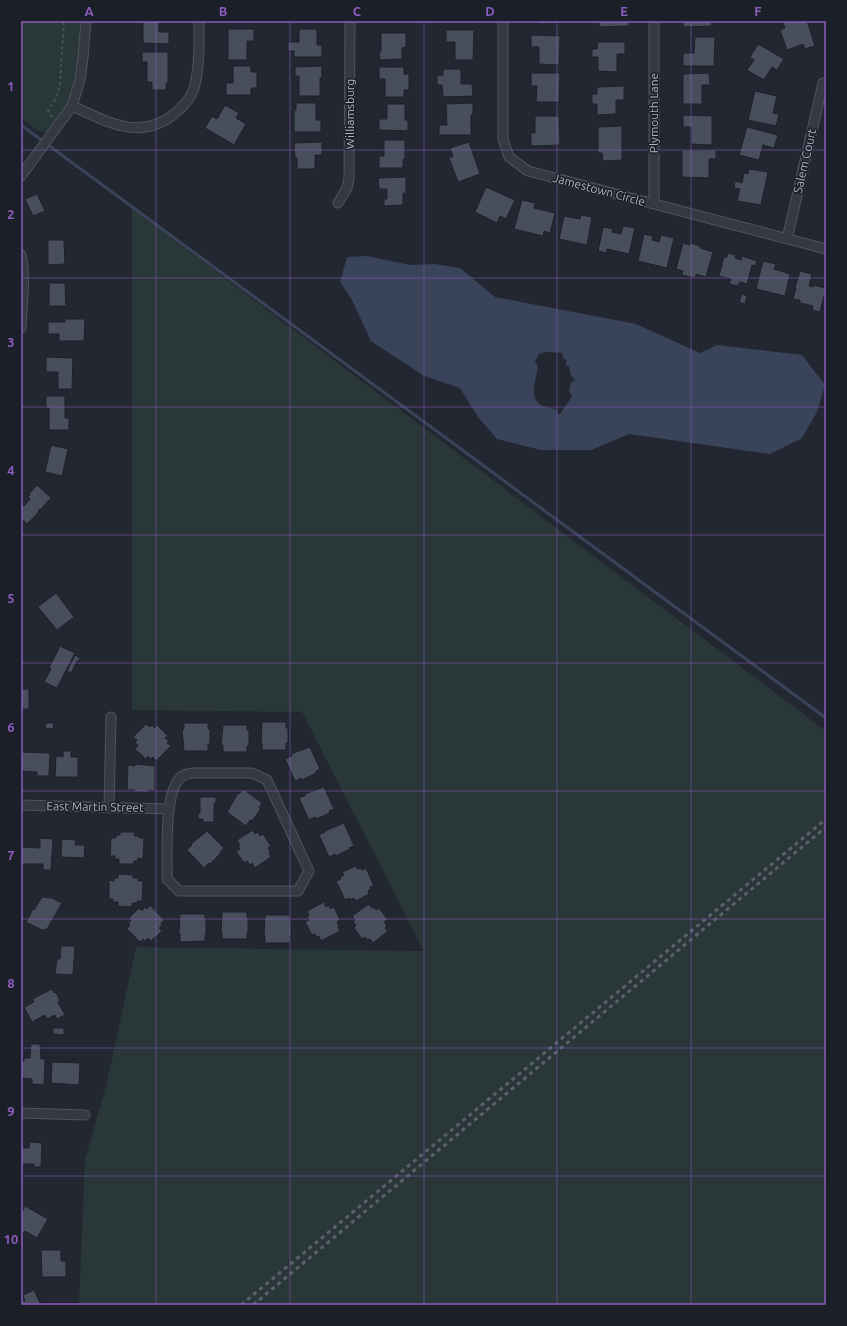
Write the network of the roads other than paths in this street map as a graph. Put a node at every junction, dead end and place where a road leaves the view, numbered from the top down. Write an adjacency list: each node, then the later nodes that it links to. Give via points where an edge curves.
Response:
1 (86, 21): 7 (street, via 80,80)
2 (199, 21): 7 (street, via 194,89 184,106 167,120 142,128 132,128 101,119)
3 (350, 21): 9 (street, Williamsburg, via 349,178 347,188)
4 (503, 21): 10 (street, Jamestown Circle, via 503,139 509,157 528,172)
5 (654, 21): 10 (street, Plymouth Lane)
6 (823, 83): 11 (street, Salem Court)
7 (72, 106): 8 (street)
8 (21, 176)
9 (338, 203)
10 (654, 204): 11 (street, Jamestown Circle)
11 (787, 239): 12 (street, Jamestown Circle)
12 (826, 249)
13 (21, 255): 14 (street)
14 (21, 328)
15 (111, 717): 17 (street)
16 (21, 805): 17 (street, East Martin Street)
17 (109, 808): 18 (street, East Martin Street)
18 (168, 809): 18 (street, via 167,879 179,891 298,891 309,872 267,780 252,774 192,773 182,776 174,786)
19 (21, 1113): 20 (street)
20 (85, 1115)

